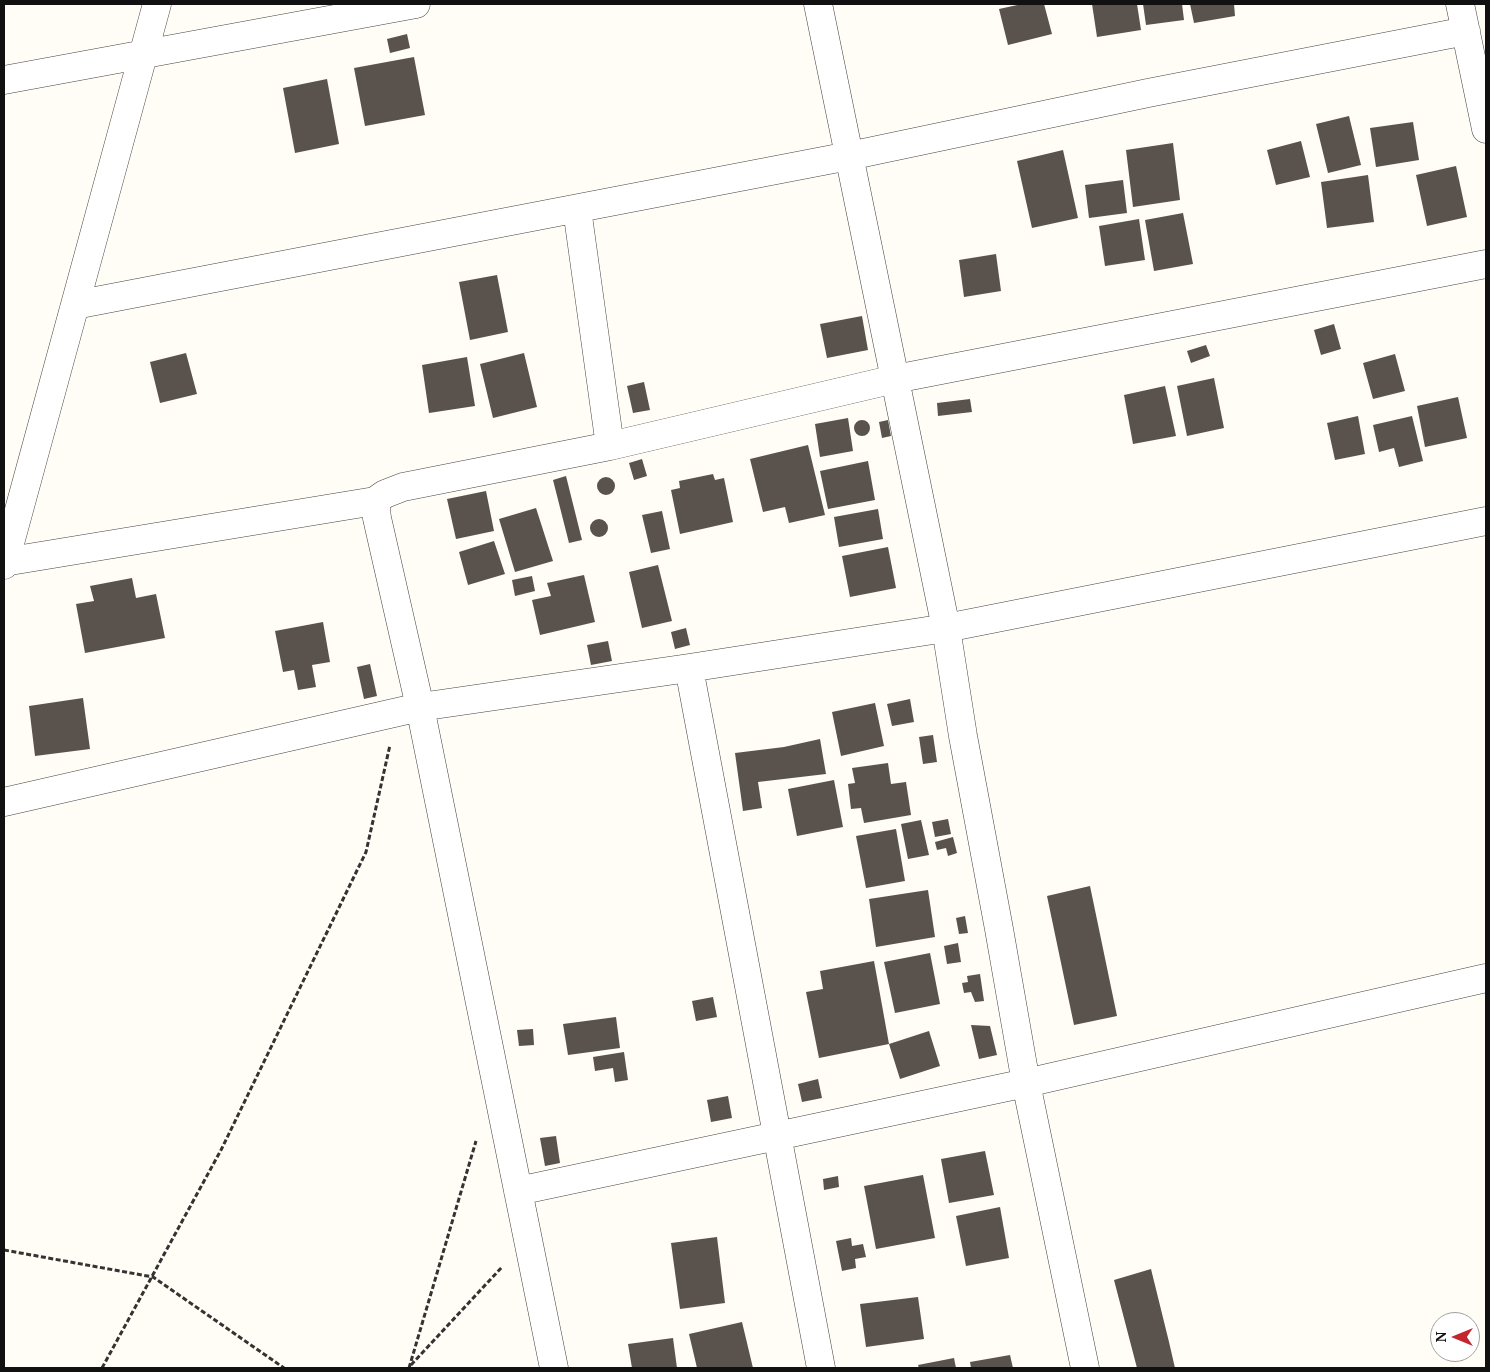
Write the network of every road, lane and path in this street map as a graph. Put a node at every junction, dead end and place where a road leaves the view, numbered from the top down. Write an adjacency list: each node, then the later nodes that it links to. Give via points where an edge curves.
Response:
1 (157, 4): 6 (street)
2 (416, 4): 6 (street)
3 (818, 4): 9 (street)
4 (1460, 4): 5 (street)
5 (1466, 31): 8 (street); 9 (street)
6 (144, 54): 7 (street); 12 (street)
7 (4, 80)
8 (1486, 129)
9 (849, 156): 10 (street); 13 (street)
10 (577, 208): 12 (street); 14 (street)
11 (1486, 264): 13 (street)
12 (75, 305): 17 (street)
13 (895, 379): 14 (street); 18 (street)
14 (610, 446): 15 (street, via 403,487)
15 (375, 501): 17 (street); 20 (street)
16 (1486, 521): 18 (street)
17 (4, 563)
18 (946, 628): 19 (street); 23 (street)
19 (689, 668): 20 (street); 25 (street)
20 (409, 709): 21 (street); 26 (street); 29 (path, via 366,852 221,1150)
21 (4, 802)
22 (1486, 978): 23 (street)
23 (1026, 1083): 25 (street); 35 (street)
24 (478, 1135): 30 (path)
25 (778, 1136): 26 (street); 34 (street)
26 (518, 1191): 27 (street)
27 (528, 1240): 30 (path); 33 (street)
28 (4, 1250): 29 (path)
29 (153, 1277): 31 (path); 32 (path)
30 (410, 1367)
31 (102, 1368)
32 (284, 1368)
33 (554, 1368)
34 (821, 1368)
35 (1085, 1368)

